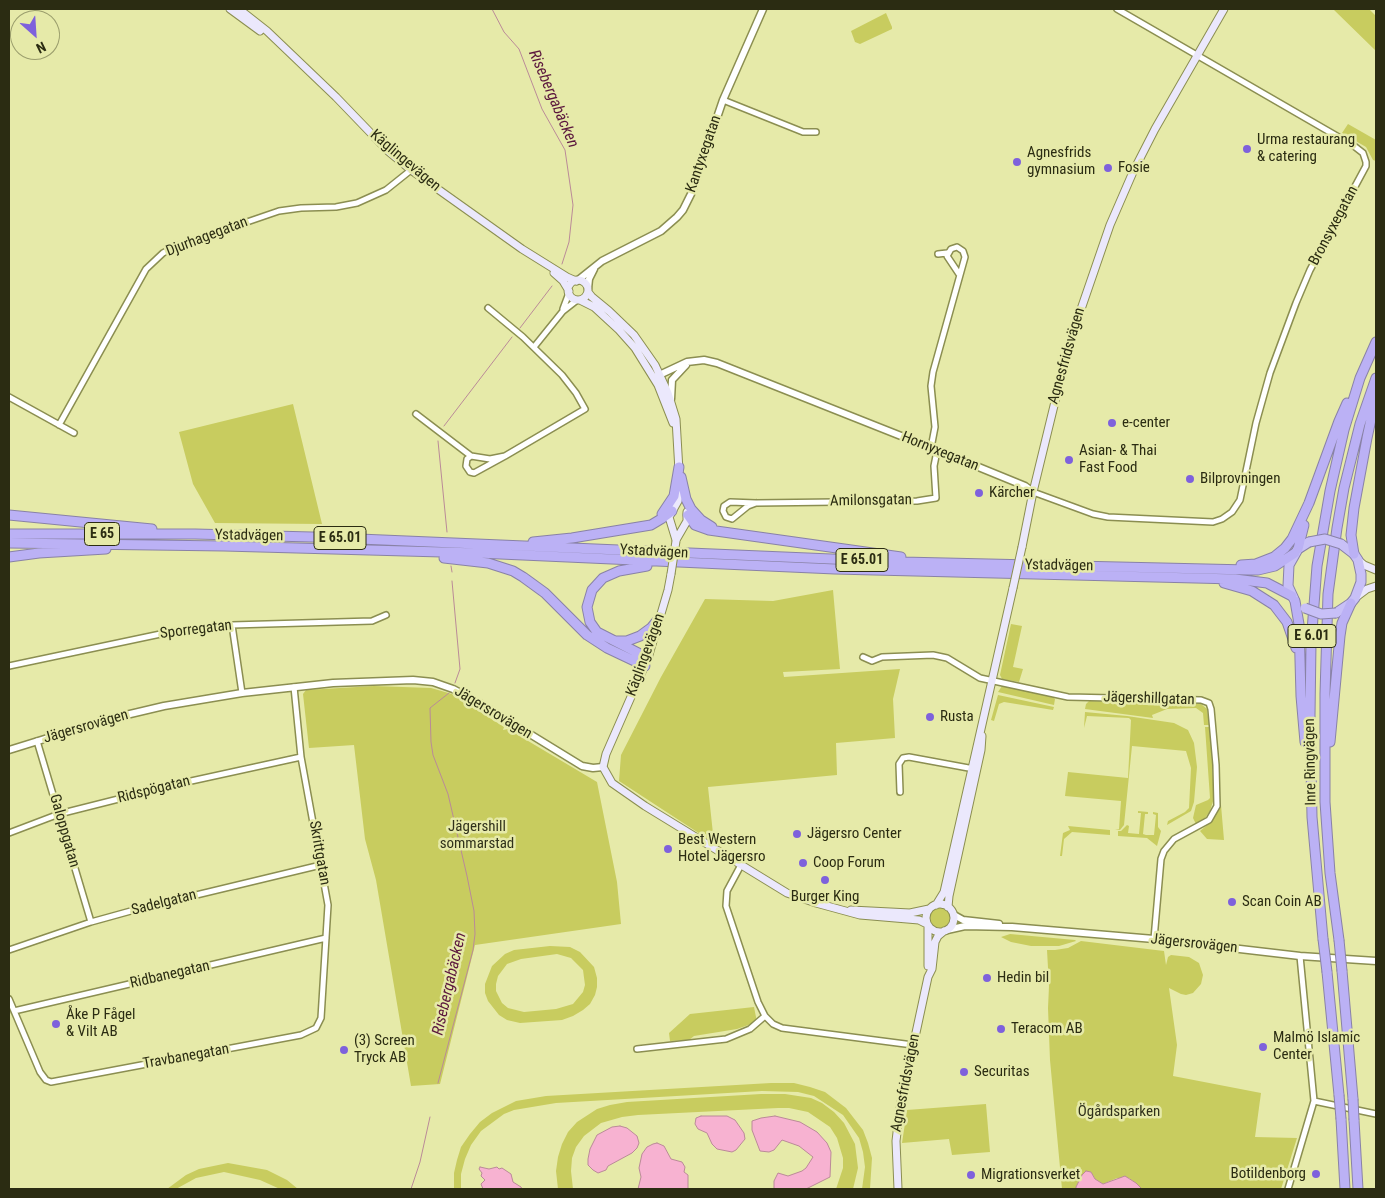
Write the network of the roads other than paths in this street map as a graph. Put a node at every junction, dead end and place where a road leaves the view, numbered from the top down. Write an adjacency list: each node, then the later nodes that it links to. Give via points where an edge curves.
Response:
1 (230, 9): 7 (main road, Käglingevägen)
2 (240, 9): 7 (main road, Käglingevägen)
3 (763, 9): 8 (street, Kantyxegatan)
4 (1117, 9): 6 (street, Bronsyxegatan)
5 (1224, 9): 6 (main road, Agnesfridsvägen)
6 (1197, 56): 41 (main road, Agnesfridsvägen, via 1147,144 1110,225 1069,344); 45 (street, Bronsyxegatan, via 1354,146 1361,151 1366,162 1310,270 1293,311 1256,423 1240,500)
7 (299, 62): 10 (main road, Käglingevägen)
8 (723, 100): 9 (street, via 803,132); 14 (street, Kantyxegatan, via 683,210 661,231)
9 (816, 132)
10 (411, 170): 11 (main road, Käglingevägen); 33 (street, Djurhagegatan, via 386,190 357,203 279,211 162,253 146,269)
11 (522, 249): 16 (main road, Käglingevägen); 18 (main road, Käglingevägen, via 563,281)
12 (947, 253): 13 (street); 15 (street); 15 (street, via 957,247 963,251 964,261)
13 (938, 254)
14 (602, 261): 16 (street, Kantyxegatan); 17 (street, via 591,274)
15 (959, 274): 36 (street, via 931,386)
16 (577, 281): 17 (main road, via 583,282); 18 (main road, via 570,285)
17 (588, 290): 19 (main road, via 584,298); 26 (main road, Käglingevägen, via 634,335 649,356)
18 (569, 292): 19 (main road); 21 (street)
19 (578, 300): 21 (street); 26 (main road, Käglingevägen, via 594,307 620,330)
20 (488, 308): 23 (street)
21 (563, 311): 23 (street)
22 (1376, 342): 27 (highway, Inre Ringvägen / E 6.01)
23 (534, 347): 38 (street, via 570,384 585,409)
24 (693, 361): 25 (street); 26 (street, Hornyxegatan); 36 (street, Hornyxegatan, via 717,363)
25 (679, 371): 26 (street); 31 (street, via 672,380)
26 (658, 378): 31 (main road, Käglingevägen); 35 (main road, Käglingevägen)
27 (1360, 378): 43 (highway, via 1339,421); 87 (highway, Inre Ringvägen / E 6.01, via 1330,491 1317,566 1310,674)
28 (1376, 378): 85 (highway, Inre Ringvägen / E 6.01, via 1360,424 1344,488 1331,567 1325,694)
29 (1376, 396): 59 (highway, via 1350,535)
30 (9, 397): 33 (street)
31 (672, 405): 35 (main road, Käglingevägen)
32 (416, 414): 37 (street)
33 (59, 425): 34 (street)
34 (74, 433)
35 (678, 443): 39 (main road, Käglingevägen)
36 (934, 449): 41 (street, Hornyxegatan, via 1026,486); 42 (street, Amilonsgatan, via 936,498)
37 (471, 456): 38 (street, via 490,459); 38 (street, via 465,464 472,473)
38 (505, 456)
39 (679, 467): 40 (main road, Käglingevägen); 48 (highway, via 674,496 668,508 653,521); 49 (highway, via 691,509 700,520)
40 (680, 484): 44 (main road, Käglingevägen, via 678,501); 47 (main road, Käglingevägen)
41 (1032, 492): 45 (street, Hornyxegatan, via 1108,517 1213,522); 75 (main road, Agnesfridsvägen, bridge)
42 (756, 503): 42 (street, Amilonsgatan, via 730,502 723,511 732,519)
43 (1309, 503): 57 (highway); 62 (highway, via 1296,534 1280,552 1256,564)
44 (672, 510): 47 (main road, via 680,508); 48 (highway, via 655,523); 52 (main road, Käglingevägen, via 669,519)
45 (1232, 512)
46 (9, 515): 51 (highway)
47 (688, 515): 49 (highway, via 700,527); 52 (main road, Käglingevägen)
48 (633, 527): 53 (highway, via 544,542)
49 (721, 532): 60 (highway)
50 (9, 534): 51 (highway, Ystadvägen / E 65)
51 (195, 534): 53 (highway, Ystadvägen / E 65.01)
52 (676, 540): 69 (main road, Käglingevägen, bridge)
53 (458, 542): 60 (highway, Ystadvägen / E 65.01, via 514,547)
54 (9, 543): 55 (highway, Ystadvägen / E 65)
55 (186, 546): 56 (highway, Ystadvägen / E 65.01); 58 (highway, via 59,551)
56 (367, 550): 61 (highway, Ystadvägen / E 65.01); 73 (highway, via 379,554 471,560 512,571 546,593 587,635 608,648)
57 (1297, 551): 59 (highway, bridge, via 1309,542 1325,539 1341,544); 62 (highway, Ystadvägen / E 65.01, via 1266,569); 66 (highway, via 1288,572 1288,586)
58 (9, 557)
59 (1356, 557): 63 (main road); 67 (highway, via 1361,574)
60 (956, 563): 62 (highway, Ystadvägen / E 65.01)
61 (711, 564): 64 (highway, Ystadvägen / E 65.01); 71 (highway, via 631,568 603,578 589,596 588,617 597,632)
62 (1209, 569)
63 (1376, 570)
64 (1204, 578): 66 (highway, Ystadvägen / E 65.01, via 1262,581); 77 (highway, via 1252,591 1278,609 1295,641)
65 (1376, 586): 67 (main road)
66 (1294, 599): 67 (highway, bridge, via 1305,608 1321,614 1336,613); 77 (highway, via 1299,624)
67 (1353, 601): 85 (highway, via 1340,636)
68 (386, 615): 70 (street, Sporregatan, via 372,621)
69 (660, 617): 71 (highway, via 640,636 627,641); 73 (main road, Käglingevägen)
70 (232, 625): 74 (street, Sporregatan, via 170,632); 78 (street)
71 (613, 641): 73 (highway)
72 (863, 657): 75 (street, Jägershillgatan, via 872,660 933,655 947,658 980,678)
73 (646, 662): 82 (main road, Käglingevägen)
74 (9, 666)
75 (993, 681): 83 (main road, Agnesfridsvägen, via 982,728 981,750); 100 (street, Jägershillgatan, via 1068,696 1201,700 1210,705 1218,806 1209,820 1174,839 1164,850)
76 (294, 686): 78 (street, Jägersrovägen); 81 (street, Skrittgatan); 82 (street, Jägersrovägen, via 373,680 433,682 468,696 582,766)
77 (1301, 686): 87 (highway)
78 (242, 693): 79 (street, Jägersrovägen, via 141,711)
79 (37, 741): 80 (street, Jägersrovägen); 86 (street, Galoppgatan)
80 (9, 750)
81 (301, 757): 86 (street, Ridspögatan); 89 (street, Skrittgatan)
82 (603, 767): 90 (main road, via 615,786)
83 (974, 770): 84 (street, via 903,758 900,761); 91 (main road, Agnesfridsvägen, via 944,892); 92 (main road, Agnesfridsvägen)
84 (900, 792)
85 (1326, 802): 116 (highway, Inre Ringvägen / E 6.01, bridge)
86 (59, 814): 88 (street, Ridspögatan); 95 (street, Galoppgatan)
87 (1312, 817): 115 (highway, Inre Ringvägen / E 6.01, bridge, via 1341,1119)
88 (9, 833)
89 (321, 865): 95 (street, Sadelgatan); 99 (street, Skrittgatan, via 328,905)
90 (741, 865): 93 (main road, via 787,893); 107 (street, via 729,886 726,906)
91 (933, 907): 92 (main road, via 944,904); 93 (main road, via 910,913); 96 (main road, via 926,916)
92 (948, 907): 94 (main road)
93 (846, 911): 96 (main road, via 878,918 919,920)
94 (954, 915): 97 (street, Jägersrovägen, via 964,920); 98 (main road, via 953,924)
95 (91, 922): 101 (street, Sadelgatan)
96 (928, 925): 98 (main road, via 937,932); 104 (main road, Agnesfridsvägen)
97 (1012, 927): 98 (street, Jägersrovägen, via 965,926); 100 (street, Jägersrovägen)
98 (946, 931): 104 (main road, Agnesfridsvägen, via 935,942)
99 (326, 938): 106 (street, Ridbanegatan); 108 (street, Skrittgatan)
100 (1154, 939): 102 (street, Jägersrovägen)
101 (9, 950)
102 (1300, 956): 103 (street, Jägersrovägen); 111 (street)
103 (1376, 961)
104 (928, 977): 109 (main road, Agnesfridsvägen)
105 (9, 999): 106 (street)
106 (14, 1011): 108 (street, Travbanegatan, via 40,1072 46,1080 56,1082 301,1035 313,1031)
107 (765, 1016): 109 (street, via 782,1028); 110 (street, via 750,1029 726,1039)
108 (320, 1021)
109 (913, 1045): 113 (main road, Agnesfridsvägen, via 897,1123 895,1165)
110 (637, 1049)
111 (1314, 1101): 112 (street); 114 (street)
112 (1376, 1114)
113 (898, 1189)
114 (1288, 1189)
115 (1344, 1189)
116 (1358, 1189)

